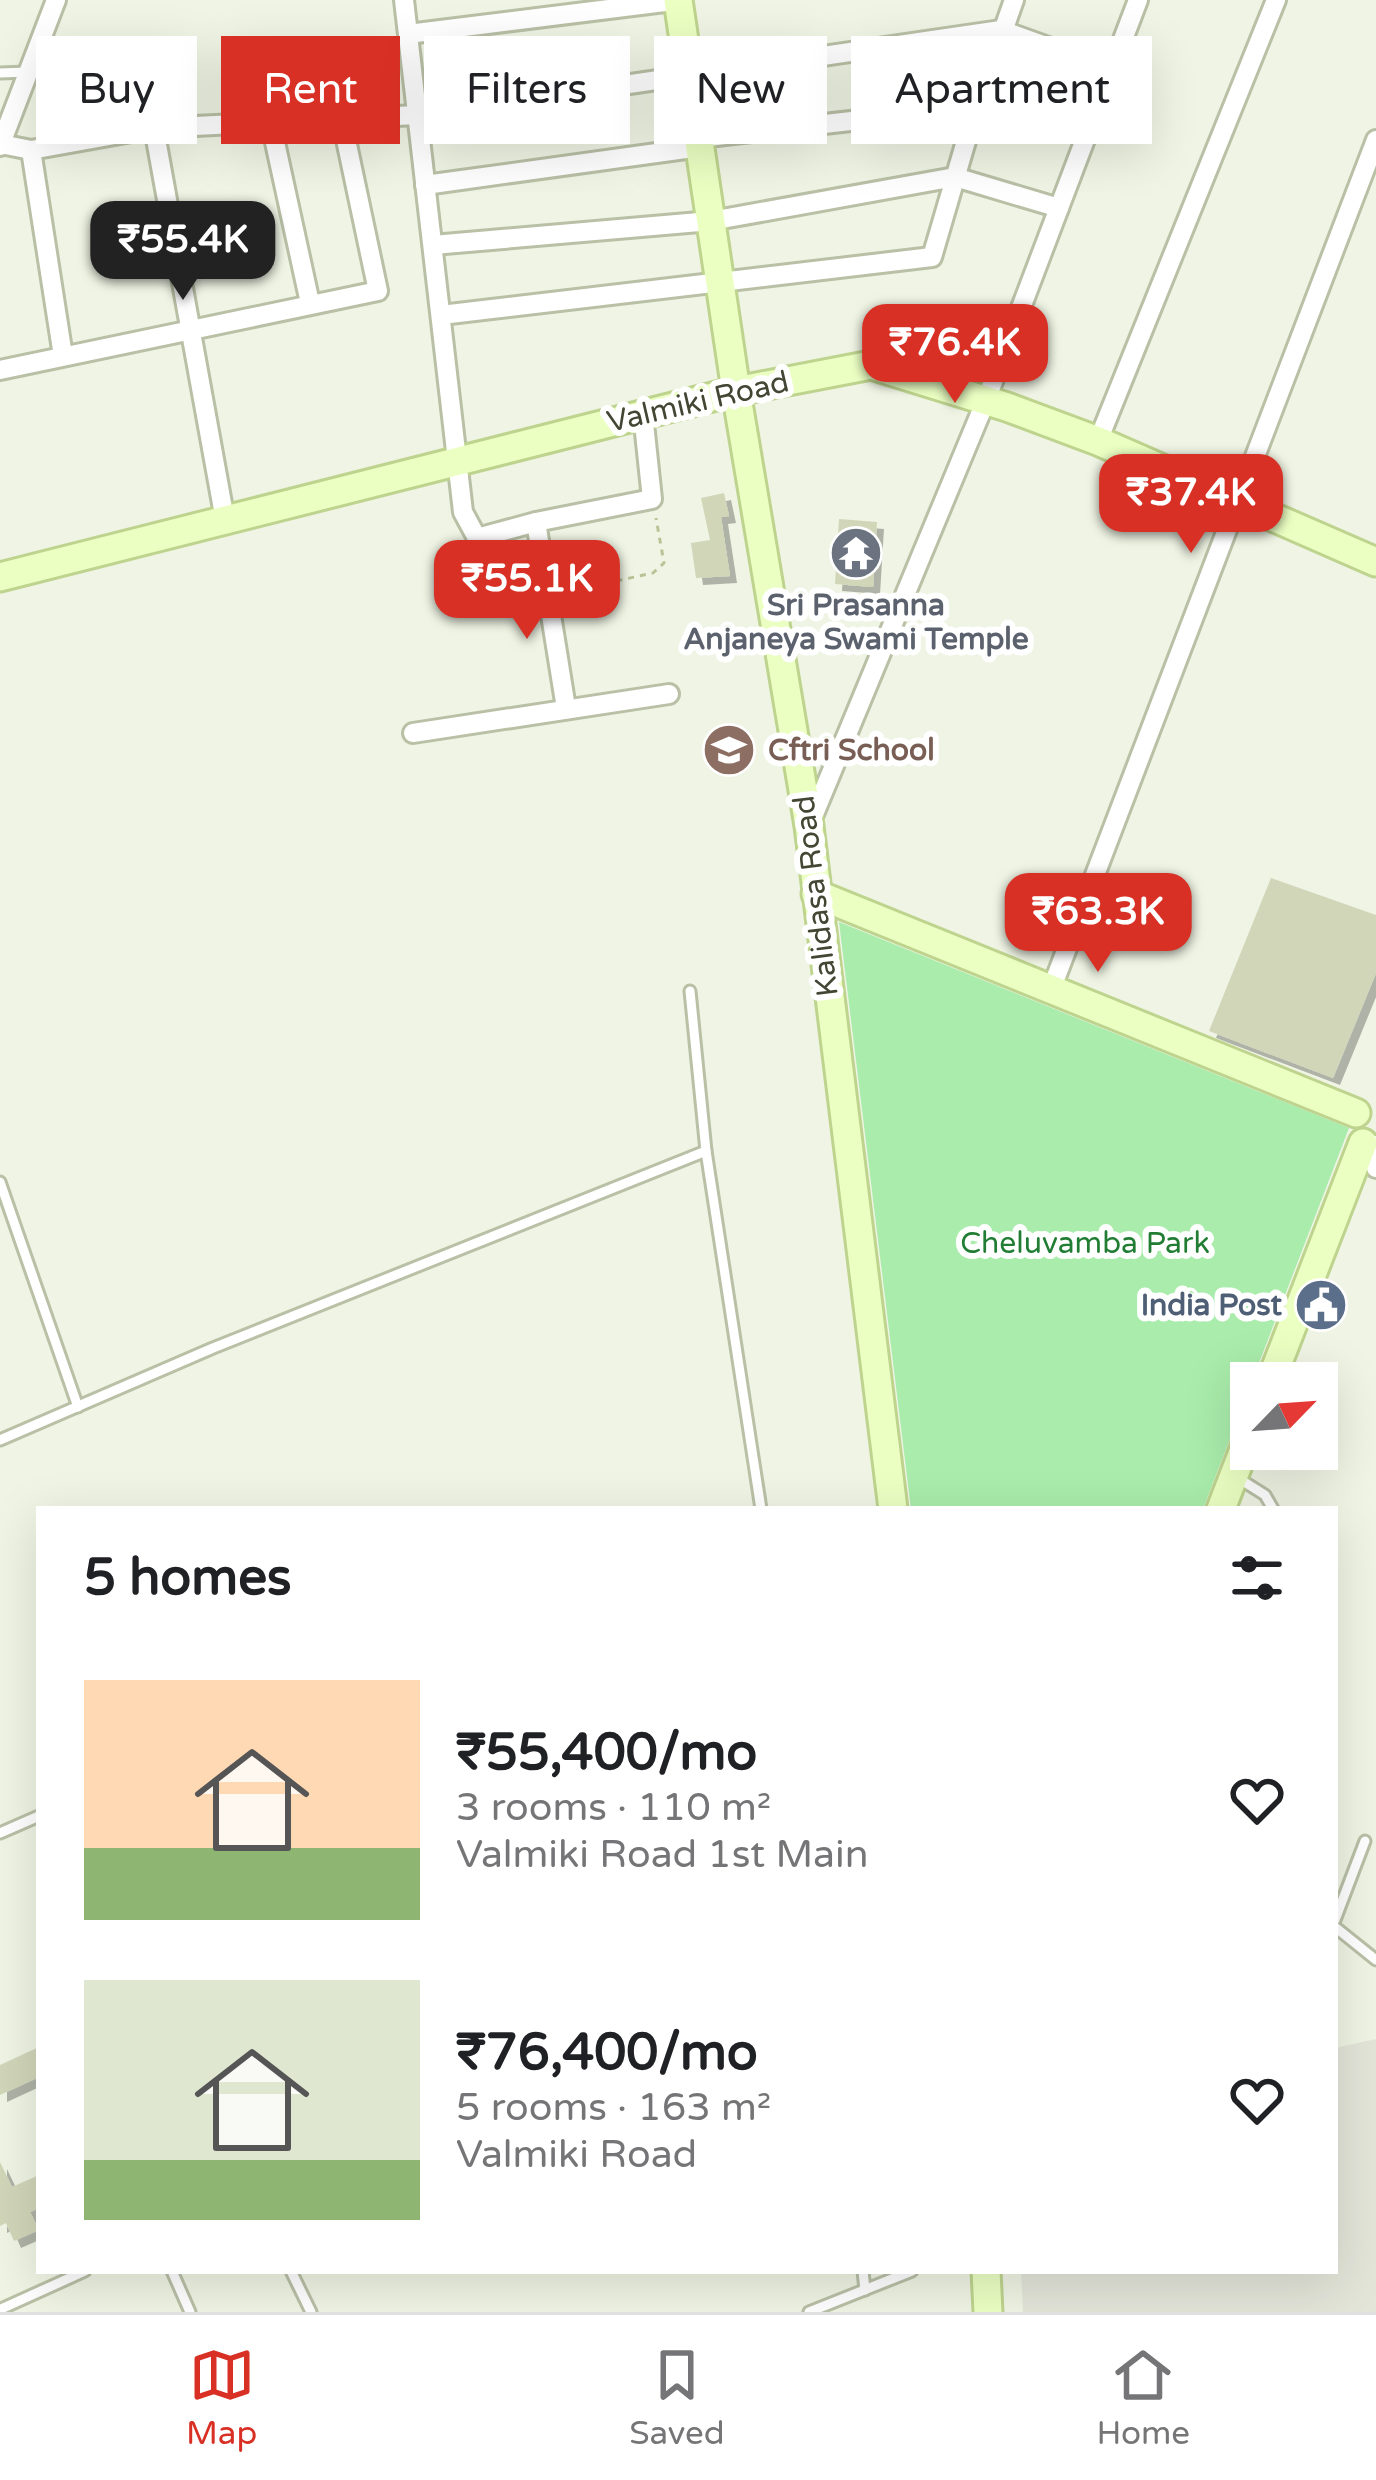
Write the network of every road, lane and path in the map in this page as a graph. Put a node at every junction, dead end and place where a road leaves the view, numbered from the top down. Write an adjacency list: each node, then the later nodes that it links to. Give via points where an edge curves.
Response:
1 (56, 0): 14 (street)
2 (404, 0): 8 (street)
3 (679, 0): 8 (street); 9 (street, Kalidasa Road)
4 (1014, 0): 7 (street)
5 (1138, 0): 12 (street)
6 (1276, 0): 44 (street)
7 (1001, 30): 10 (street); 11 (street); 13 (street)
8 (408, 34): 18 (street)
9 (684, 36)
10 (999, 36)
11 (1018, 36)
12 (1125, 36)
13 (827, 54)
14 (28, 72): 15 (lane); 28 (street)
15 (0, 73)
16 (654, 78): 18 (street)
17 (400, 115): 18 (street)
18 (417, 115): 31 (street)
19 (1376, 140): 47 (street)
20 (65, 144): 29 (street)
21 (157, 144): 38 (street)
22 (275, 144): 36 (street)
23 (346, 144): 36 (street, via 378,291)
24 (686, 144): 31 (street)
25 (699, 144): 33 (street, Kalidasa Road)
26 (965, 144): 30 (street)
27 (1084, 144): 32 (street)
28 (0, 145): 29 (street)
29 (31, 150): 39 (street)
30 (955, 178): 32 (street); 33 (street); 35 (street, via 932,257)
31 (425, 185): 34 (street)
32 (1059, 208): 42 (street)
33 (711, 221): 34 (street); 35 (street, Kalidasa Road)
34 (433, 245): 37 (street)
35 (720, 284): 37 (street); 41 (street, Kalidasa Road)
36 (310, 303): 38 (street)
37 (441, 315): 45 (street)
38 (190, 329): 39 (street); 48 (street)
39 (63, 356): 40 (street)
40 (0, 370)
41 (736, 391): 42 (street, Valmiki Road, via 871,365); 43 (street, Valmiki Road); 56 (street, Kalidasa Road)
42 (986, 400): 44 (street, Valmiki Road); 56 (street)
43 (643, 414): 45 (street, Valmiki Road); 46 (street)
44 (1098, 441): 47 (street, Valmiki Road)
45 (458, 460): 48 (street, Valmiki Road); 49 (street, via 463,512 477,538)
46 (652, 499): 49 (street); 52 (path, via 664,563 653,573)
47 (1240, 504): 50 (street, Valmiki Road); 58 (street)
48 (225, 520): 51 (street, Valmiki Road)
49 (536, 523): 54 (street)
50 (1376, 562)
51 (0, 577)
52 (592, 586)
53 (669, 694): 54 (street)
54 (566, 708): 55 (street)
55 (413, 733)
56 (809, 826): 57 (street, Kalidasa Road)
57 (816, 894): 58 (street); 70 (street, Kalidasa Road)
58 (1052, 990): 60 (street)
59 (690, 991): 62 (lane)
60 (1366, 1109): 61 (street, via 1353,1130)
61 (1372, 1150): 64 (street)
62 (706, 1151): 65 (lane); 69 (lane)
63 (0, 1182): 65 (lane)
64 (1279, 1362)
65 (78, 1407): 66 (lane)
66 (0, 1440)
67 (1236, 1470): 68 (street)
68 (1234, 1475): 71 (street); 72 (lane)
69 (761, 1506)
70 (892, 1506)
71 (1221, 1506)
72 (1271, 1506)
73 (36, 1817): 74 (lane)
74 (0, 1833)
75 (1365, 1841): 76 (lane)
76 (1338, 1916)
77 (1338, 1927): 78 (lane)
78 (1376, 1960)
79 (78, 2274): 86 (lane)
80 (173, 2274): 87 (lane)
81 (292, 2274): 88 (lane)
82 (863, 2274): 85 (lane)
83 (905, 2274): 85 (lane)
84 (986, 2274): 90 (street)
85 (865, 2290): 89 (lane)
86 (1, 2309)
87 (190, 2312)
88 (311, 2312)
89 (809, 2312)
90 (988, 2312)

